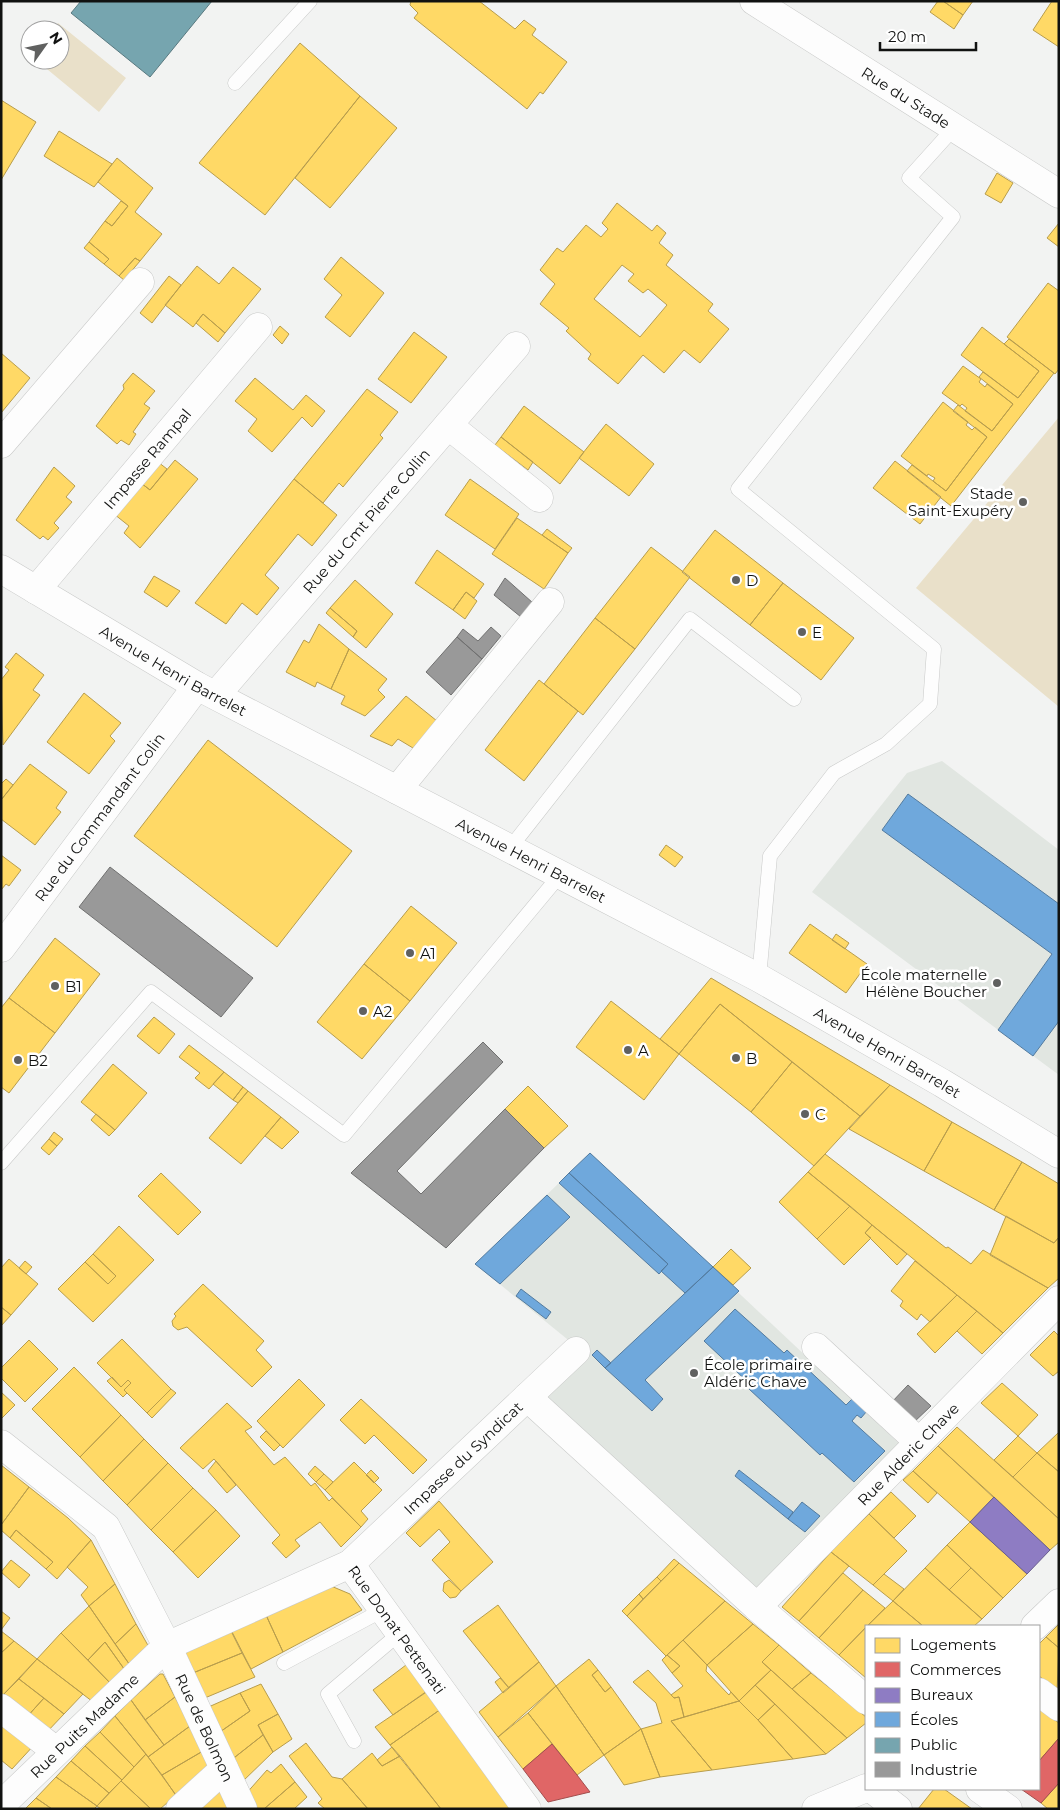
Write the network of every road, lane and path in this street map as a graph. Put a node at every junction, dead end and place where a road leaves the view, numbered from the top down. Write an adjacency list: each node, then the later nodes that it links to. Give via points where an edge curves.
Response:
1 (310, 1): 3 (lane)
2 (754, 1): 4 (street, Rue du Stade)
3 (235, 83)
4 (955, 127): 5 (street, Rue du Stade); 21 (lane, via 909,178 953,217 738,489 934,649 930,704 886,744 834,773 770,856)
5 (1059, 194)
6 (140, 282): 10 (street)
7 (258, 327): 13 (street, Impasse Rampal)
8 (516, 346): 9 (street, Rue du Cmt Pierre Collin)
9 (448, 425): 11 (street); 15 (street, Rue du Cmt Pierre Collin)
10 (1, 444)
11 (539, 498)
12 (1, 569): 13 (street, Avenue Henri Barrelet)
13 (36, 590): 15 (street, Avenue Henri Barrelet)
14 (550, 602): 17 (street)
15 (207, 690): 17 (street, Avenue Henri Barrelet); 20 (street, Rue du Commandant Colin)
16 (794, 699): 18 (lane, via 690,619)
17 (397, 790): 18 (street, Avenue Henri Barrelet)
18 (510, 848): 19 (street, Avenue Henri Barrelet)
19 (560, 875): 21 (street, Avenue Henri Barrelet); 23 (lane, via 344,1135 151,992)
20 (1, 948)
21 (758, 978): 22 (street, Avenue Henri Barrelet)
22 (1059, 1154)
23 (1, 1163)
24 (1059, 1300): 28 (street, Rue Alderic Chave)
25 (816, 1347): 28 (street)
26 (576, 1351): 27 (street, Impasse du Syndicat)
27 (527, 1398): 30 (street, Impasse du Syndicat); 32 (street)
28 (919, 1442): 32 (street, Rue Alderic Chave)
29 (1, 1444): 36 (street, Rue de Bolmon, via 106,1527)
30 (350, 1564): 33 (street, Rue Donat Pettenati); 36 (street, Rue Donat Pettenati)
31 (1059, 1603): 34 (street)
32 (757, 1607): 39 (street)
33 (383, 1610): 35 (street, Rue Donat Pettenati); 37 (lane)
34 (1036, 1625)
35 (400, 1633): 42 (lane, via 328,1694); 51 (street, Rue Donat Pettenati)
36 (166, 1646): 43 (street, Rue Puits Madame); 44 (street, Rue de Bolmon)
37 (284, 1663)
38 (1040, 1693): 40 (street)
39 (865, 1699)
40 (1059, 1707)
41 (1, 1708): 43 (street)
42 (354, 1741)
43 (56, 1750): 48 (street, Rue Puits Madame)
44 (224, 1769): 49 (street); 50 (street, Rue de Bolmon)
45 (865, 1788): 52 (street)
46 (873, 1790): 53 (street)
47 (981, 1790): 54 (street)
48 (1, 1805)
49 (180, 1809)
50 (243, 1809)
51 (527, 1809)
52 (816, 1809)
53 (898, 1809)
54 (1008, 1809)

